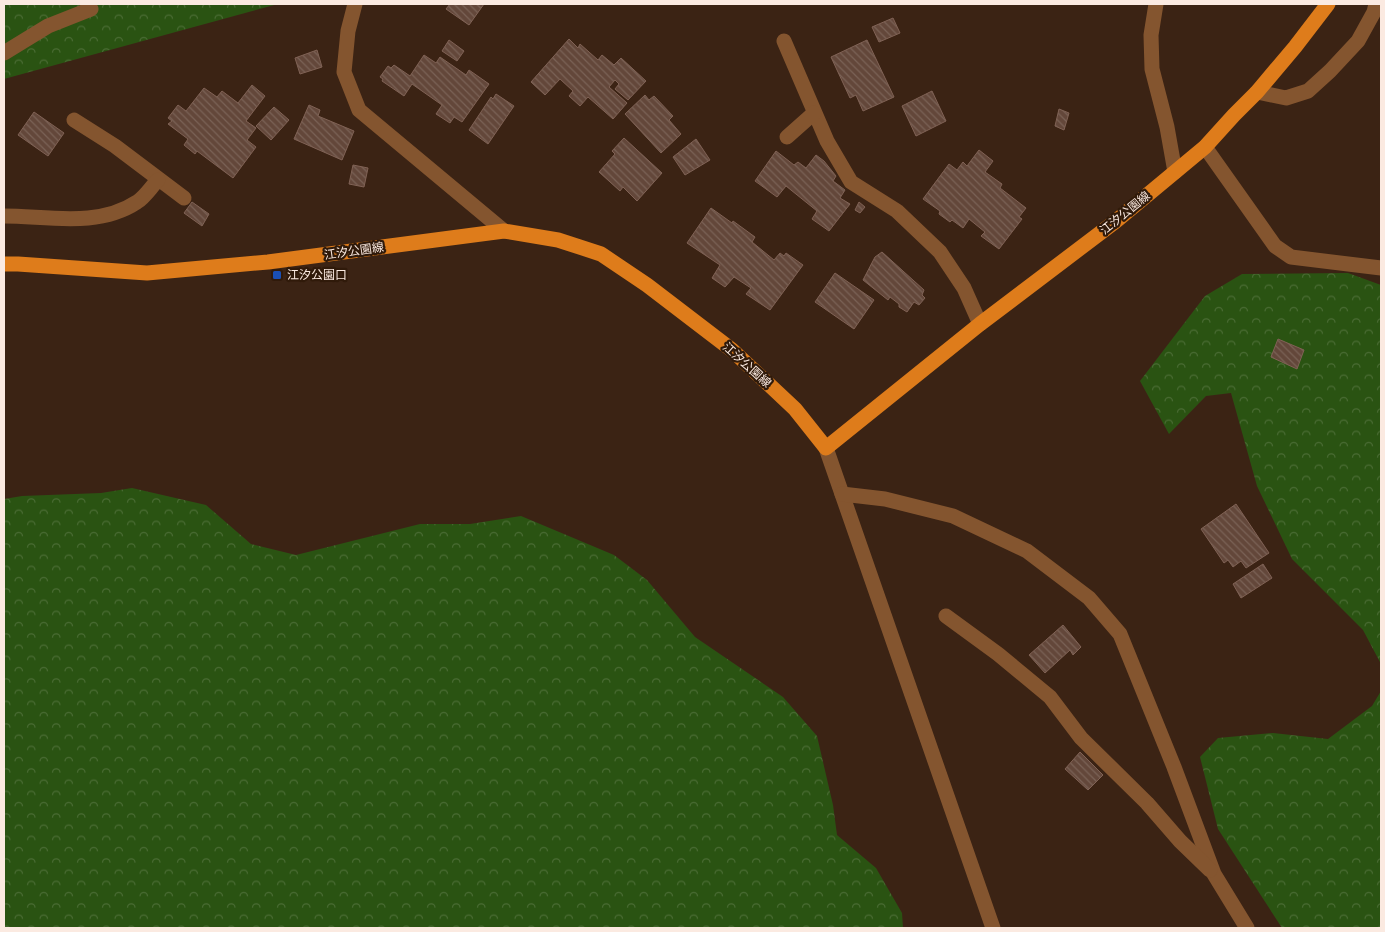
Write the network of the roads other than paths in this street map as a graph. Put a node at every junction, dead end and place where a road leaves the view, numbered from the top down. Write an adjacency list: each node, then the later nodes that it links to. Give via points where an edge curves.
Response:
1 (355, 4): 17 (street, via 348,31 344,72 359,110)
2 (1156, 4): 13 (street, via 1151,35 1152,69 1168,127)
3 (1328, 4): 8 (main road, 江汐公園線)
4 (1376, 4): 8 (street, via 1358,42 1308,91 1286,98)
5 (91, 8): 7 (street, via 48,26)
6 (784, 41): 9 (street)
7 (4, 52)
8 (1257, 92): 12 (main road, 江汐公園線)
9 (814, 113): 11 (street); 20 (street, via 851,182 897,211 940,252 964,288)
10 (74, 120): 14 (street, via 115,146)
11 (787, 137)
12 (1205, 147): 13 (main road, 江汐公園線); 19 (street, via 1275,246 1291,257)
13 (1175, 172): 20 (main road, 江汐公園線)
14 (158, 180): 15 (street); 16 (street, via 137,202 109,215 68,220)
15 (184, 198)
16 (4, 216)
17 (504, 231): 18 (main road, 江汐公園線, via 268,262 147,274); 21 (main road, 江汐公園線, via 558,240 600,254 647,285 732,350 795,409)
18 (4, 264)
19 (1381, 268)
20 (980, 324): 21 (main road, 江汐公園線)
21 (826, 448): 22 (street)
22 (842, 494): 24 (street, via 885,499 954,516 1027,551 1089,598 1120,634); 25 (street)
23 (946, 616): 24 (street, via 1050,697 1081,738)
24 (1214, 874): 26 (street)
25 (993, 928)
26 (1246, 928)

